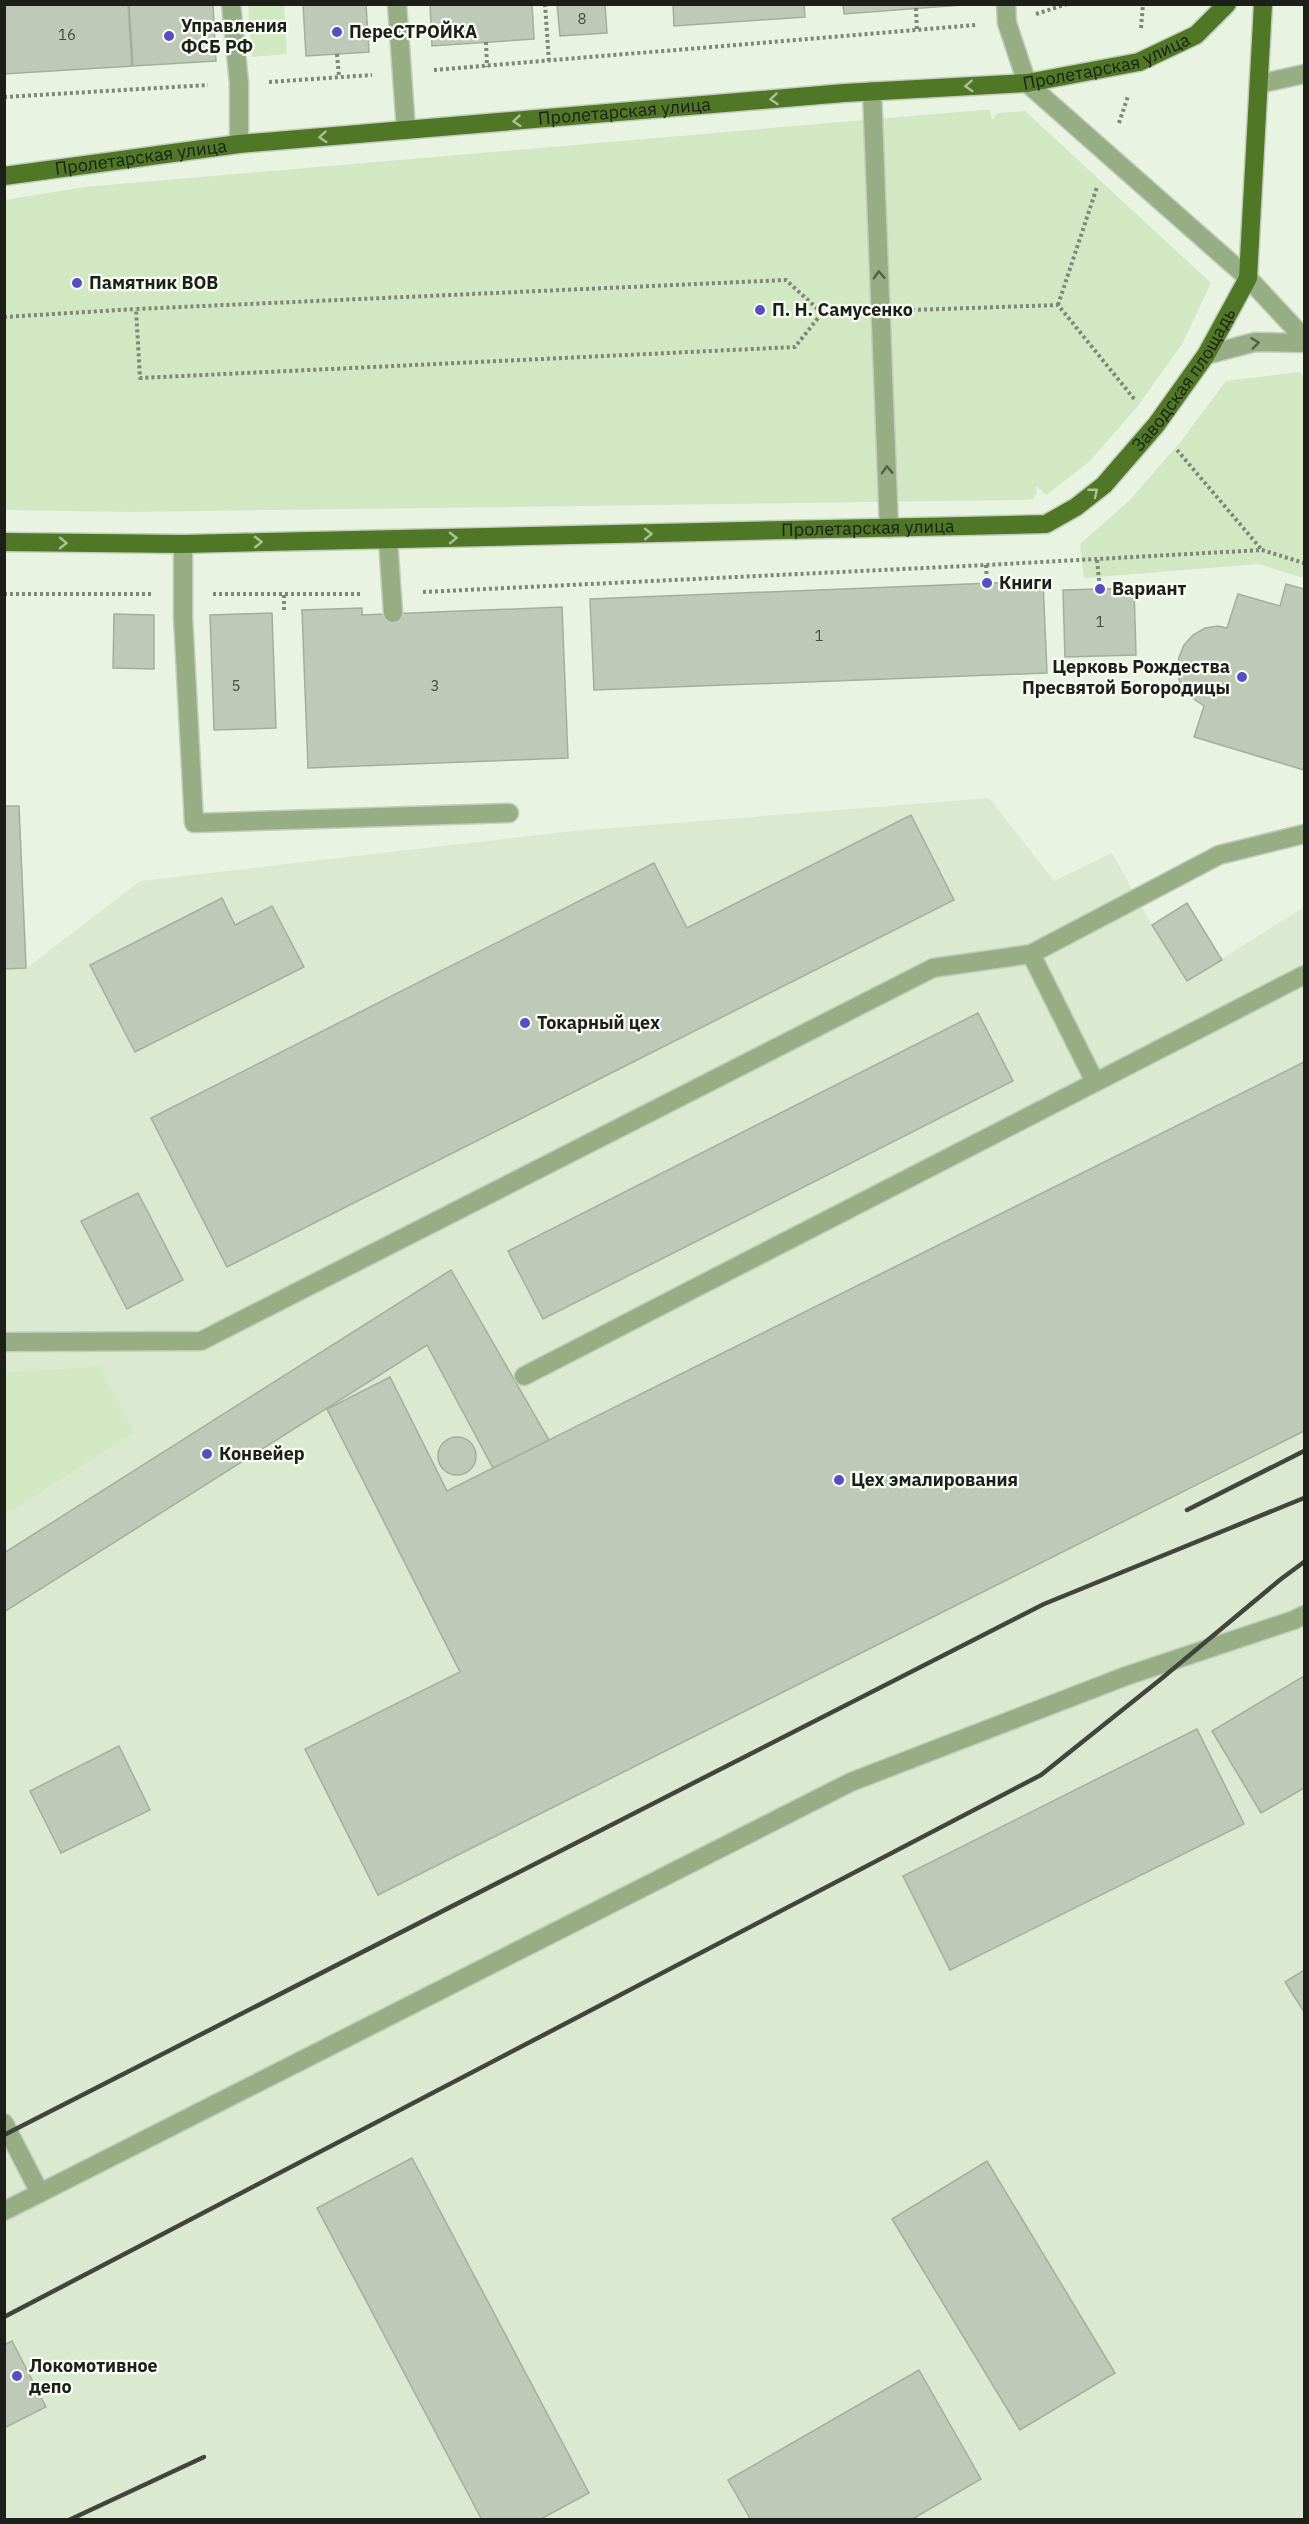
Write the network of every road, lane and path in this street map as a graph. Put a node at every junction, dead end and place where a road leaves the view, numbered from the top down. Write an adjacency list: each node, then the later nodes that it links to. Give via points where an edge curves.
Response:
1 (231, 4): 18 (street)
2 (397, 4): 15 (street)
3 (545, 4): 13 (path)
4 (1006, 4): 9 (street)
5 (1067, 4): 9 (path)
6 (1227, 4): 19 (main road, Пролетарская улица, via 1196,35 1139,62)
7 (1263, 4): 20 (main road)
8 (916, 8): 10 (path)
9 (1006, 23): 10 (path); 19 (street)
10 (917, 31): 13 (path)
11 (486, 42): 14 (path)
12 (337, 54): 17 (path)
13 (549, 62): 14 (path)
14 (487, 66): 15 (path)
15 (402, 73): 17 (path); 23 (street)
16 (1305, 74): 20 (street)
17 (339, 77): 18 (path)
18 (239, 83): 22 (path); 24 (street)
19 (1027, 83): 21 (main road, Пролетарская улица, one-way to 21); 26 (street)
20 (1259, 84): 26 (main road)
21 (872, 91): 23 (main road, Пролетарская улица, one-way to 23); 37 (street, one-way to 21)
22 (4, 97)
23 (406, 130): 24 (main road, Пролетарская улица, one-way to 24)
24 (238, 144): 25 (main road, Пролетарская улица)
25 (4, 176)
26 (1248, 278): 32 (street); 34 (main road, Заводская площадь)
27 (136, 309): 30 (path, via 786,280); 30 (path, via 140,378 795,347); 31 (path)
28 (904, 310): 35 (path, via 1058,305)
29 (857, 312): 30 (path)
30 (822, 313)
31 (4, 317)
32 (1305, 338)
33 (1305, 343): 34 (street, one-way to 33, via 1255,342)
34 (1206, 355): 35 (main road, Заводская площадь)
35 (1156, 425): 36 (main road, Заводская площадь, one-way to 35, via 1076,507 1104,484); 41 (path)
36 (1046, 524): 37 (main road, Пролетарская улица)
37 (889, 528): 38 (main road, Пролетарская улица, one-way to 37)
38 (388, 540): 40 (main road, Пролетарская улица, one-way to 38); 47 (street)
39 (4, 542): 40 (main road, Пролетарская улица, one-way to 40)
40 (183, 544): 49 (street)
41 (1262, 550): 42 (path); 43 (path)
42 (1097, 560): 44 (path); 46 (path)
43 (1305, 563)
44 (986, 565): 45 (path); 47 (path)
45 (987, 583)
46 (1100, 589)
47 (392, 593): 50 (path); 52 (street)
48 (4, 594): 49 (path)
49 (184, 594): 50 (path); 53 (street, via 194,823)
50 (284, 595): 51 (path)
51 (284, 611)
52 (393, 613)
53 (509, 813)
54 (1305, 834): 55 (street, via 1219,855)
55 (1031, 954): 57 (street); 58 (street, via 933,968 201,1341)
56 (1305, 975): 57 (street)
57 (1095, 1083): 59 (street)
58 (4, 1342)
59 (524, 1376)
60 (1305, 1615): 62 (street, via 1126,1676 851,1782)
61 (4, 2123): 62 (street)
62 (40, 2193): 63 (street)
63 (4, 2211)

